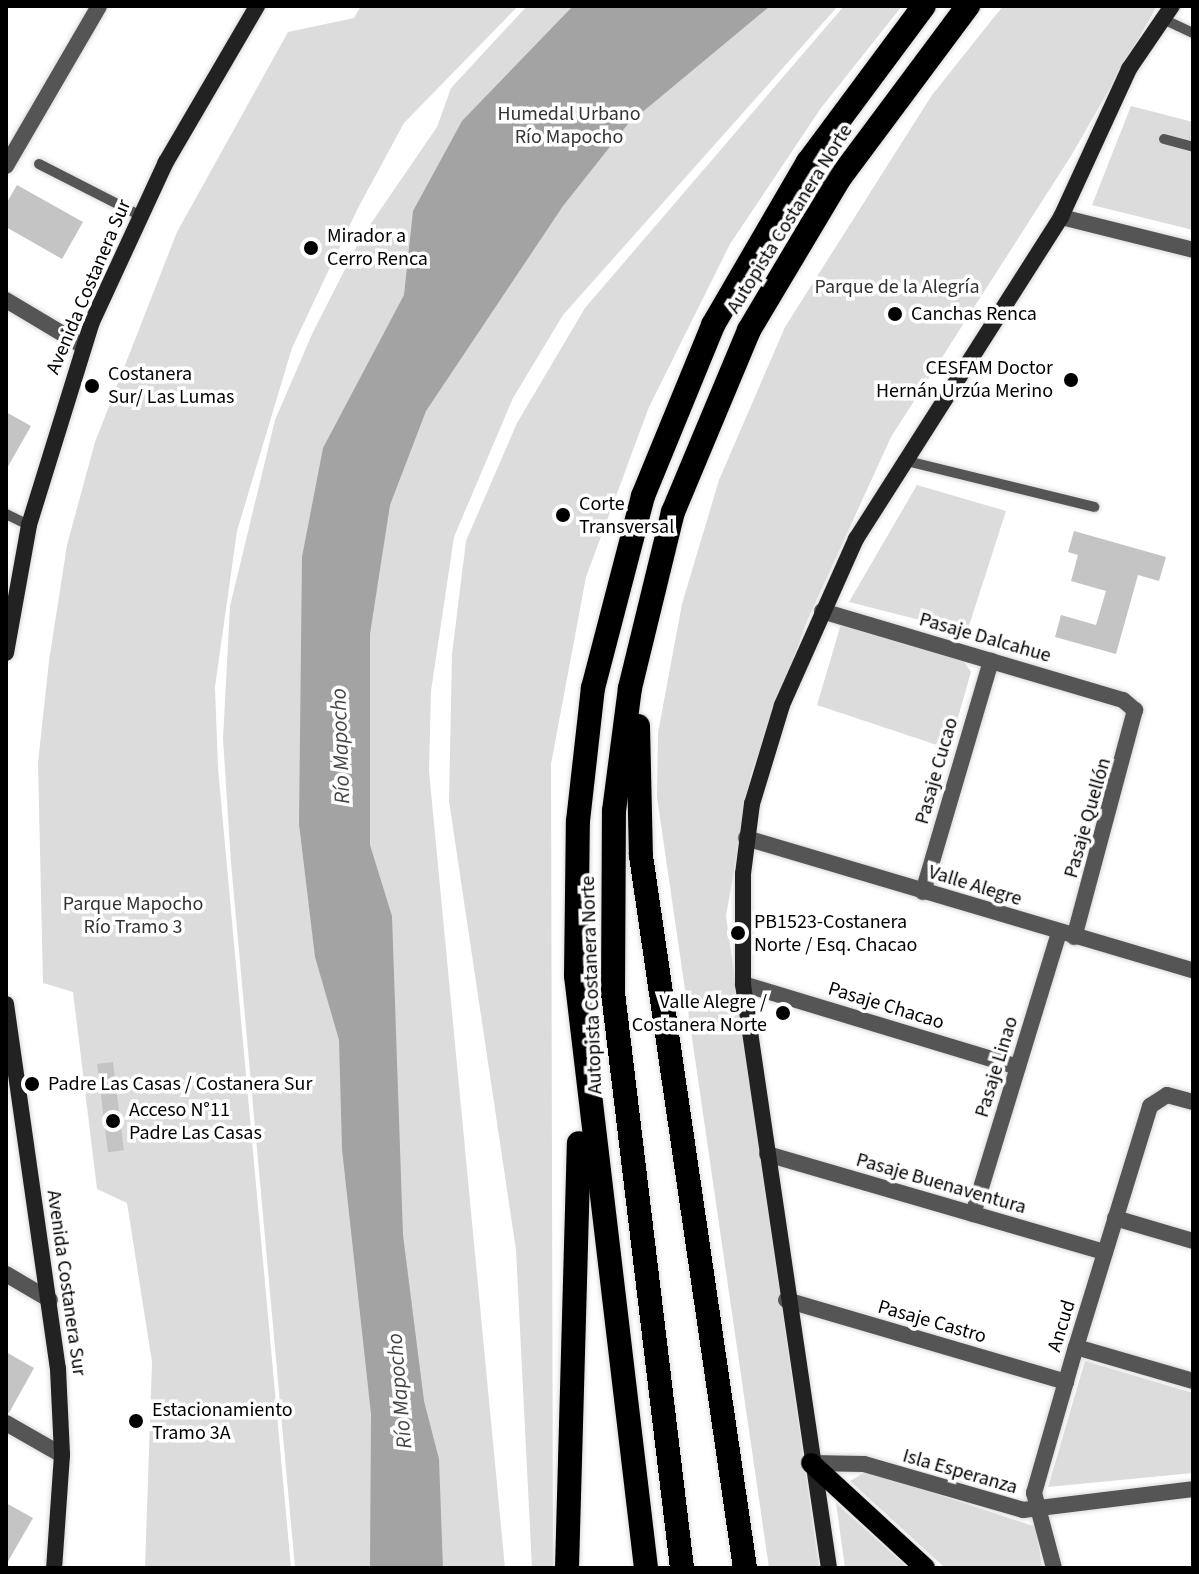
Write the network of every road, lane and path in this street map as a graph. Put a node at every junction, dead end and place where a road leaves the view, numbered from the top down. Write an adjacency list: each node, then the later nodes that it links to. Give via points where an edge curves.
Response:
1 (99, 6): 10 (street)
2 (257, 6): 11 (street, Avenida Costanera Sur)
3 (924, 6): 32 (highway, Autopista Costanera Norte, via 808,162 729,294 639,507 598,662 581,790 576,976)
4 (968, 6): 21 (highway, Autopista Costanera Norte, via 839,179 749,330 683,485)
5 (1168, 13): 6 (lane); 12 (street, via 1129,69)
6 (1193, 33)
7 (1164, 139): 8 (lane)
8 (1193, 147)
9 (39, 164): 11 (lane)
10 (6, 166)
11 (139, 215): 15 (street, Avenida Costanera Sur)
12 (1061, 217): 13 (street); 16 (street)
13 (1193, 250)
14 (6, 300): 15 (street)
15 (83, 346): 19 (street, Avenida Costanera Sur)
16 (901, 459): 17 (lane); 20 (street)
17 (1094, 507)
18 (6, 514): 19 (lane)
19 (29, 525): 22 (street, Avenida Costanera Sur)
20 (822, 611): 23 (street, Pasaje Dalcahue); 25 (street, via 767,748)
21 (639, 639): 54 (highway, Autopista Costanera Norte, via 614,811 611,962 628,1167); 55 (highway, via 641,856)
22 (7, 646)
23 (991, 661): 24 (street, Pasaje Dalcahue, via 1123,700); 26 (street, Pasaje Cucao)
24 (1135, 710): 27 (street, Pasaje Quellón)
25 (746, 838): 26 (street, Valle Alegre); 29 (street)
26 (923, 892): 27 (street, Valle Alegre)
27 (1066, 934): 28 (street, Valle Alegre); 33 (street, Pasaje Linao)
28 (1193, 970)
29 (743, 984): 33 (street, Pasaje Chacao); 35 (street)
30 (6, 1004): 31 (street, Avenida Costanera Sur)
31 (9, 1053): 41 (street, Avenida Costanera Sur)
32 (583, 1064): 52 (highway); 53 (highway, Autopista Costanera Norte)
33 (1018, 1067): 36 (street, Pasaje Linao)
34 (1193, 1102): 37 (street, Ancud, via 1157,1098)
35 (767, 1154): 36 (street, Pasaje Buenaventura); 42 (street)
36 (973, 1214): 39 (street, Pasaje Buenaventura)
37 (1115, 1218): 38 (street); 39 (street, Ancud)
38 (1193, 1241)
39 (1105, 1252): 43 (street, Ancud)
40 (6, 1274): 41 (street)
41 (50, 1300): 47 (street, Avenida Costanera Sur)
42 (786, 1300): 45 (street, Pasaje Castro); 48 (street)
43 (1076, 1347): 44 (street); 45 (street, Ancud)
44 (1193, 1381)
45 (1066, 1382): 50 (street, Ancud, via 1035,1487)
46 (6, 1423): 47 (street)
47 (62, 1455): 51 (street, Avenida Costanera Sur)
48 (811, 1463): 50 (street, Isla Esperanza, via 864,1464 1014,1510); 56 (street); 57 (main road)
49 (1193, 1489): 50 (street, Isla Esperanza)
50 (1039, 1508): 58 (street, Ancud)
51 (54, 1568)
52 (567, 1568)
53 (646, 1568)
54 (682, 1568)
55 (745, 1568)
56 (829, 1568)
57 (925, 1568)
58 (1054, 1568)

